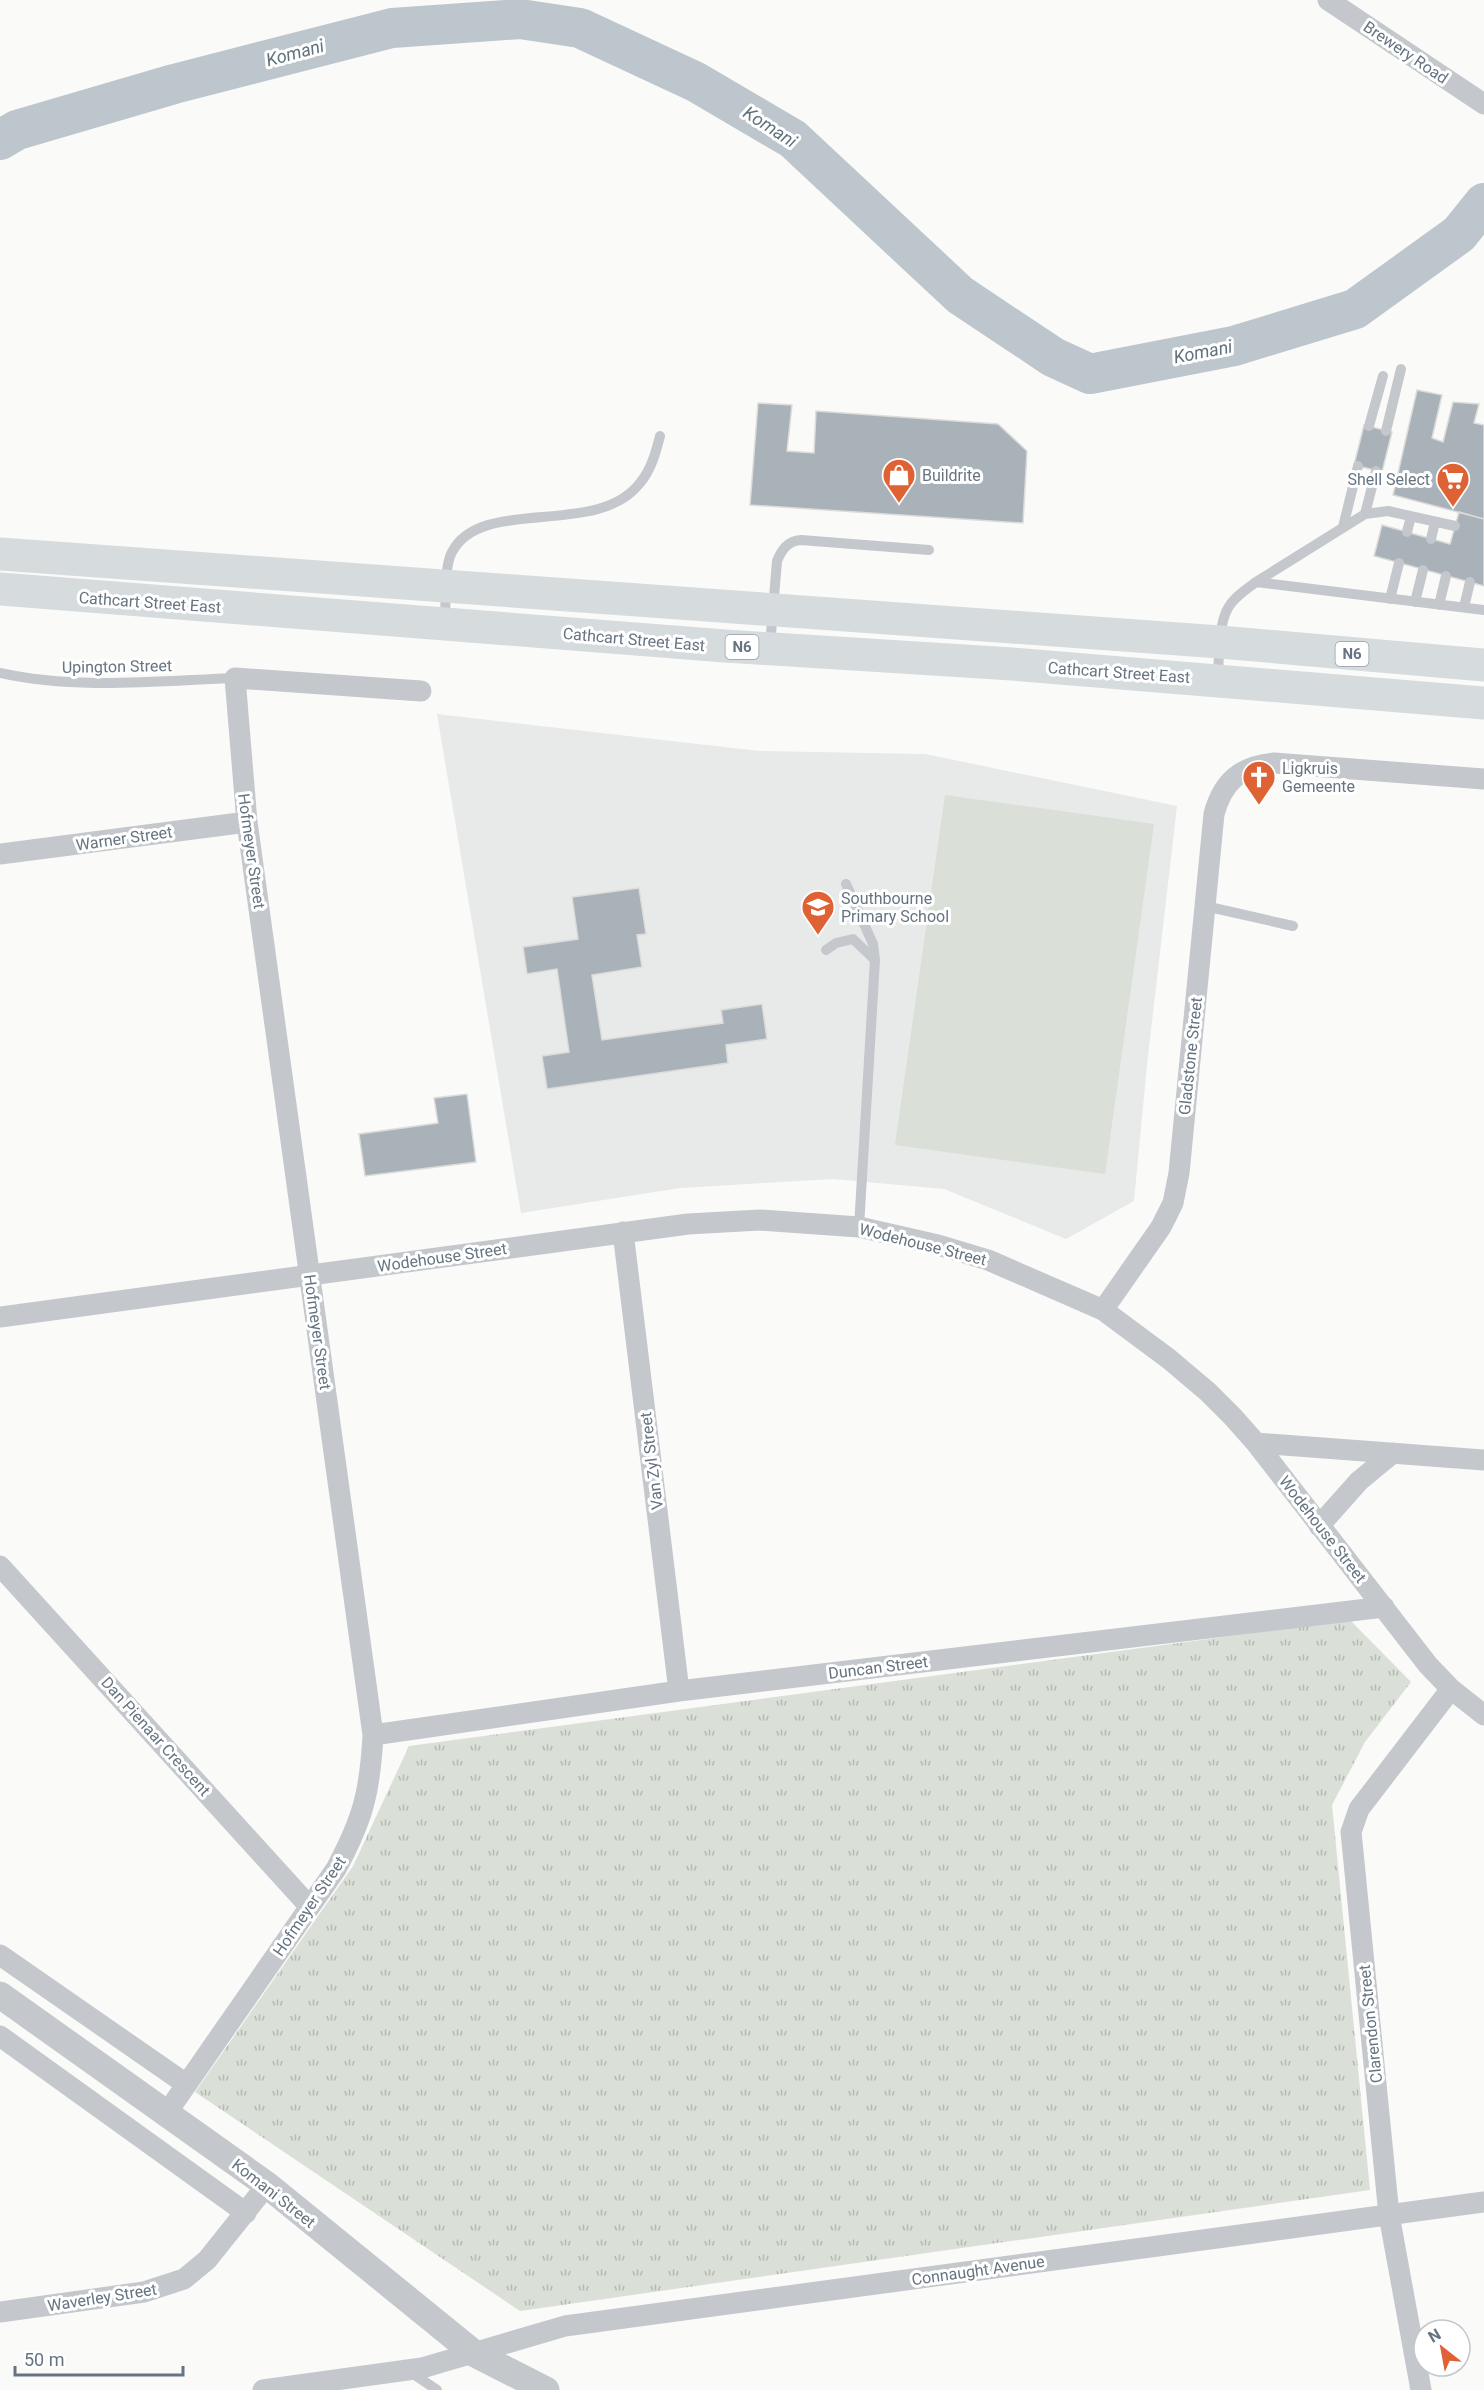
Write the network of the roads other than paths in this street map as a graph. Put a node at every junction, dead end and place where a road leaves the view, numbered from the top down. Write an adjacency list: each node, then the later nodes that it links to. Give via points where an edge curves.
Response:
1 (1328, 0): 2 (street, Brewery Road)
2 (1484, 104)
3 (1401, 369): 6 (lane)
4 (1383, 376): 5 (lane)
5 (1369, 426)
6 (1386, 431)
7 (660, 436): 24 (lane, via 640,484 615,503 579,514 507,521 470,533 458,542 449,557)
8 (1358, 466): 14 (lane)
9 (1376, 471): 10 (lane)
10 (1365, 514): 11 (lane, via 1388,511); 14 (lane)
11 (1411, 516): 12 (lane); 15 (lane)
12 (1435, 522): 13 (lane); 16 (lane)
13 (1455, 526)
14 (1343, 527): 22 (lane)
15 (1407, 532)
16 (1431, 539)
17 (929, 550): 30 (lane, via 795,540 784,548 777,561)
18 (0, 554): 24 (highway, N6)
19 (1399, 563): 26 (lane)
20 (1424, 570): 27 (lane)
21 (1446, 576): 28 (lane)
22 (1256, 582): 26 (lane); 33 (lane, via 1227,609)
23 (1470, 582): 29 (lane)
24 (448, 586): 30 (highway, N6); 32 (lane)
25 (0, 589): 32 (highway, Cathcart Street East / N6)
26 (1390, 599): 27 (lane)
27 (1415, 602): 28 (lane)
28 (1439, 604): 29 (lane)
29 (1464, 607): 31 (lane)
30 (773, 608): 33 (highway, N6); 34 (lane)
31 (1484, 610)
32 (445, 624): 34 (highway, Cathcart Street East / N6)
33 (1220, 642): 35 (highway, N6); 38 (lane)
34 (770, 649): 38 (highway, Cathcart Street East / N6)
35 (1484, 665)
36 (0, 673): 37 (lane, Upington Street, via 77,683)
37 (234, 678): 39 (street); 42 (street, Hofmeyer Street)
38 (1218, 679): 40 (highway, Cathcart Street East / N6)
39 (421, 692)
40 (1484, 703)
41 (1484, 778): 45 (street, Gladstone Street, via 1274,763 1248,767 1218,798)
42 (247, 822): 43 (street, Warner Street); 51 (street, Hofmeyer Street)
43 (0, 854)
44 (846, 884): 48 (lane, via 873,944)
45 (1205, 906): 46 (lane); 52 (street, Gladstone Street, via 1173,1203 1155,1237)
46 (1293, 926)
47 (826, 950): 48 (lane, via 853,939)
48 (875, 960): 49 (lane)
49 (859, 1227): 50 (street, Wodehouse Street, via 760,1220); 52 (street, Wodehouse Street, via 987,1260)
50 (623, 1232): 51 (street, Wodehouse Street); 61 (street, Van Zyl Street)
51 (310, 1276): 53 (street, Wodehouse Street); 63 (street, Hofmeyer Street)
52 (1103, 1310): 54 (street, Wodehouse Street, via 1208,1392)
53 (0, 1317)
54 (1256, 1443): 55 (street); 57 (street, Wodehouse Street)
55 (1393, 1453): 56 (street); 57 (street, via 1359,1481)
56 (1484, 1460)
57 (1319, 1526): 59 (street, Wodehouse Street)
58 (0, 1566): 64 (street, Dan Pienaar Crescent)
59 (1384, 1607): 60 (street, Wodehouse Street); 61 (street, Duncan Street)
60 (1451, 1689): 62 (street, Wodehouse Street); 73 (street, Clarendon Street, via 1359,1809 1351,1832)
61 (679, 1690): 63 (street, Duncan Street)
62 (1484, 1716)
63 (373, 1735): 64 (street, Hofmeyer Street, via 371,1778 352,1840)
64 (310, 1907): 68 (street, Hofmeyer Street)
65 (0, 1955): 68 (street)
66 (0, 1995): 69 (street, Komani Street)
67 (0, 2036): 72 (street, Komani Street)
68 (186, 2084): 69 (street, Hofmeyer Street)
69 (166, 2114): 70 (street, Komani Street)
70 (267, 2185): 72 (street, Waverley Street); 75 (street, Komani Street)
71 (1484, 2202): 73 (street, Connaught Avenue)
72 (246, 2214): 74 (street, Waverley Street, via 193,2273 166,2287)
73 (1389, 2215): 75 (street, Connaught Avenue, via 565,2326); 80 (street, Clarendon Street)
74 (0, 2312)
75 (475, 2354): 76 (street, Connaught Avenue); 79 (street, Komani Street)
76 (409, 2371): 77 (street, Connaught Avenue); 78 (lane)
77 (263, 2390)
78 (437, 2390)
79 (546, 2390)
80 (1421, 2390)

